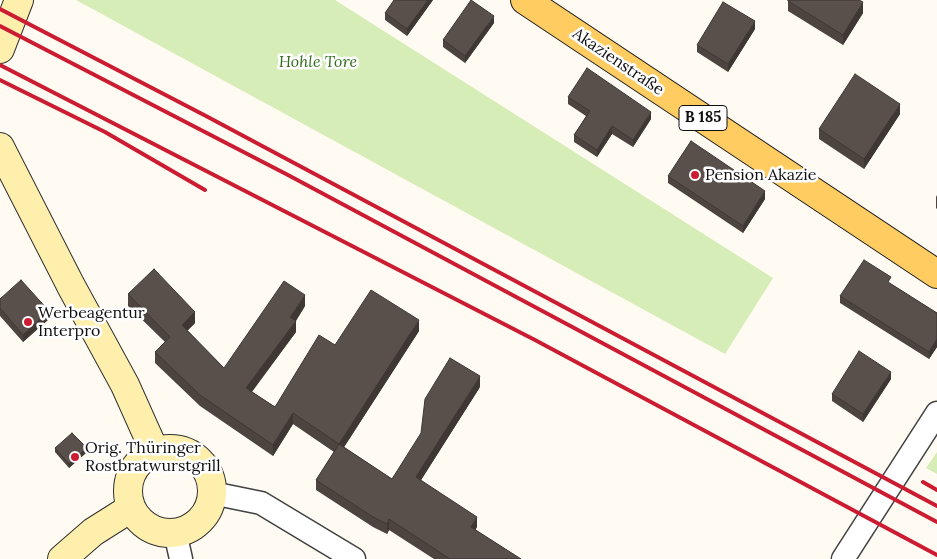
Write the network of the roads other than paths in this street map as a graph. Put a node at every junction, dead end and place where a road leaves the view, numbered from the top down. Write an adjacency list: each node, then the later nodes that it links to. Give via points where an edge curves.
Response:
1 (19, 0): 3 (main road)
2 (525, 0): 5 (main road, Akazienstraße / B 185)
3 (0, 49)
4 (0, 147): 7 (main road, via 125,385)
5 (937, 274)
6 (937, 413): 14 (street)
7 (156, 452): 8 (main road, via 174,449 198,460 209,475); 9 (main road, via 139,462 130,479)
8 (212, 493): 10 (main road, via 198,522); 13 (street, via 262,503)
9 (131, 508): 10 (main road, via 149,527); 11 (main road, via 93,532)
10 (175, 532): 12 (street)
11 (62, 559)
12 (181, 559)
13 (354, 559)
14 (843, 559)

